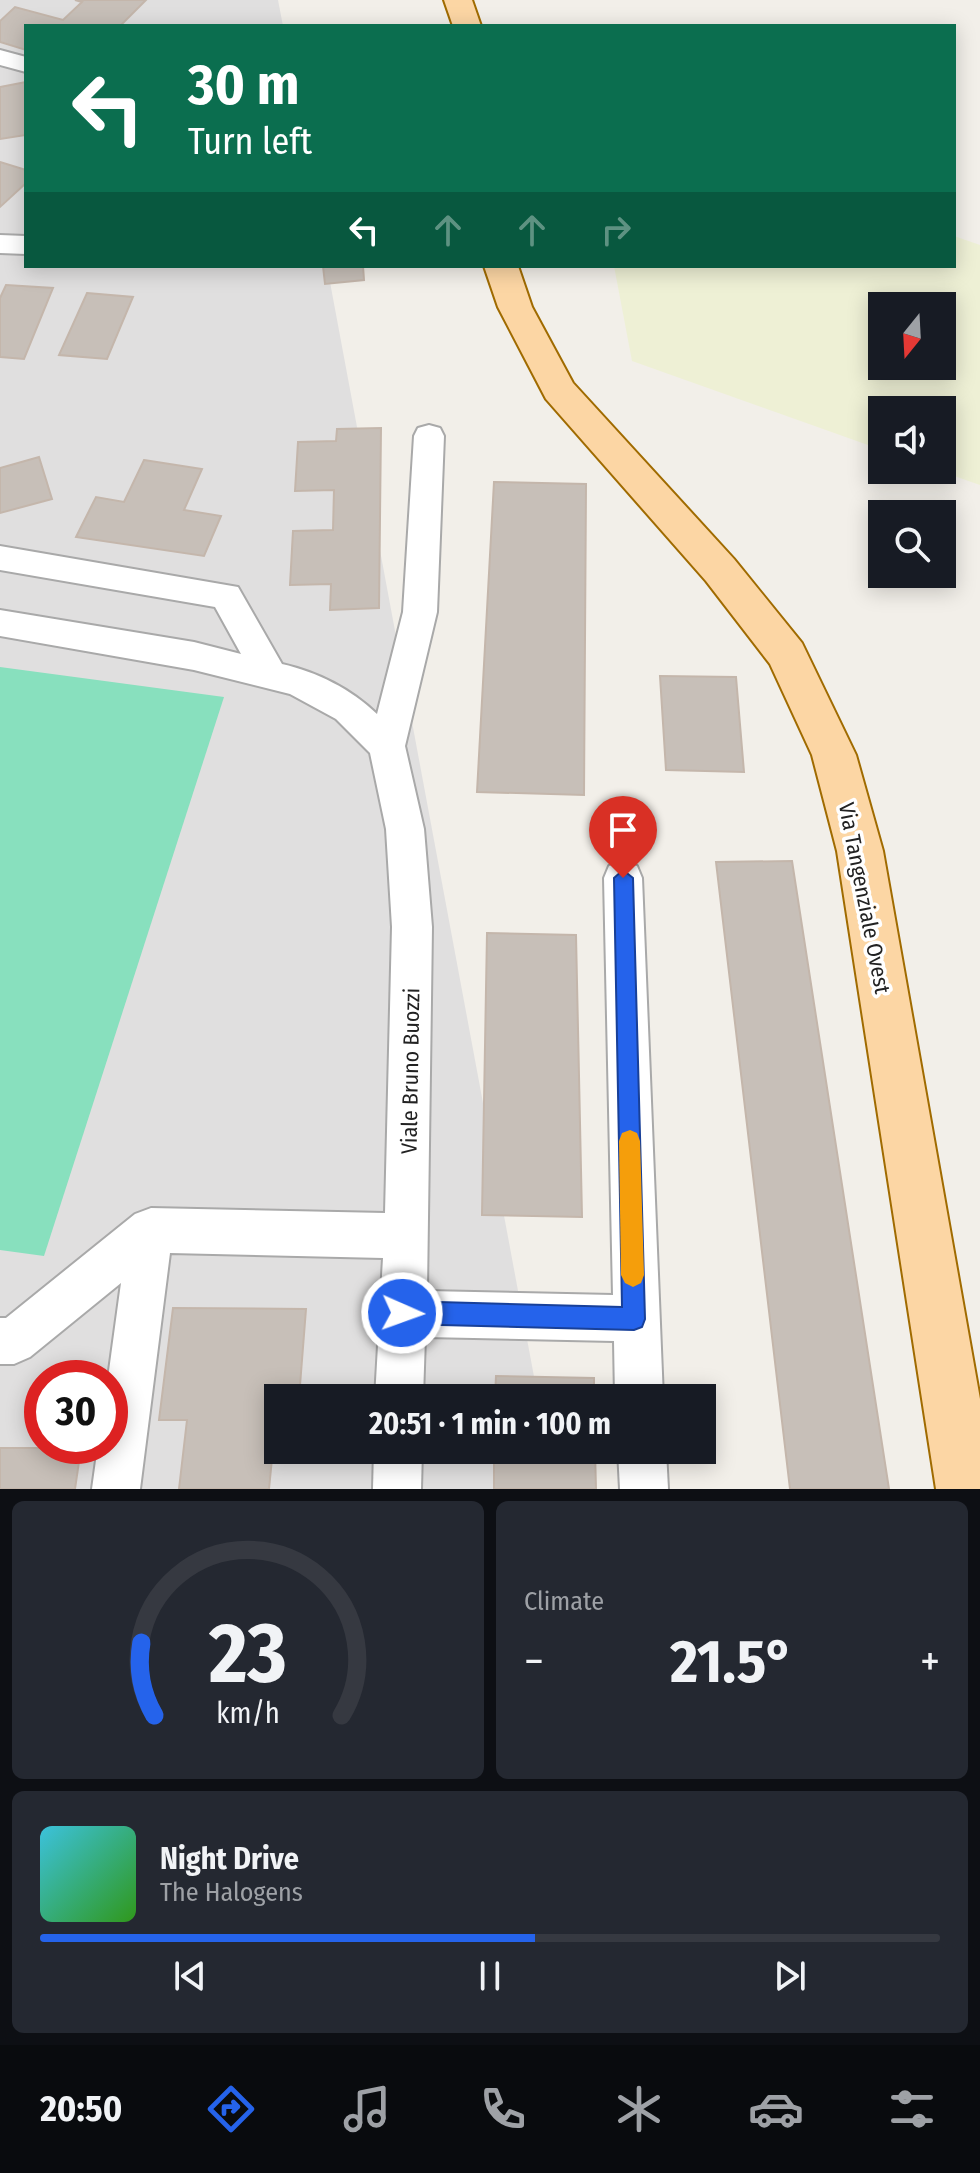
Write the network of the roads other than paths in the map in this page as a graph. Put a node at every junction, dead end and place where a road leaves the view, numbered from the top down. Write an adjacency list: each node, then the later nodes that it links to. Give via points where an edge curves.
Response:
1 (458, 0): 2 (main road)
2 (466, 24)
3 (0, 57): 4 (street)
4 (24, 64)
5 (0, 244): 6 (street)
6 (24, 245)
7 (502, 268): 26 (main road, Via Tangenziale Ovest, via 515,307 559,390 720,570 787,655 834,755 860,851)
8 (429, 436): 12 (street, Viale Bruno Buozzi, via 420,612)
9 (0, 558): 11 (street, via 226,596)
10 (0, 623): 11 (street)
11 (269, 673): 12 (street, via 299,682 349,709)
12 (387, 746): 15 (street, Viale Bruno Buozzi, via 405,829 412,927)
13 (623, 878): 17 (street)
14 (151, 1230): 15 (street); 18 (street, via 14,1341); 23 (street)
15 (407, 1236): 16 (street, Viale Bruno Buozzi)
16 (402, 1313): 17 (street); 19 (street, Viale Bruno Buozzi)
17 (634, 1319): 20 (street)
18 (0, 1341)
19 (399, 1384)
20 (638, 1384)
21 (398, 1464): 24 (street)
22 (643, 1464): 25 (street)
23 (116, 1489)
24 (397, 1489)
25 (644, 1489)
26 (966, 1489)

